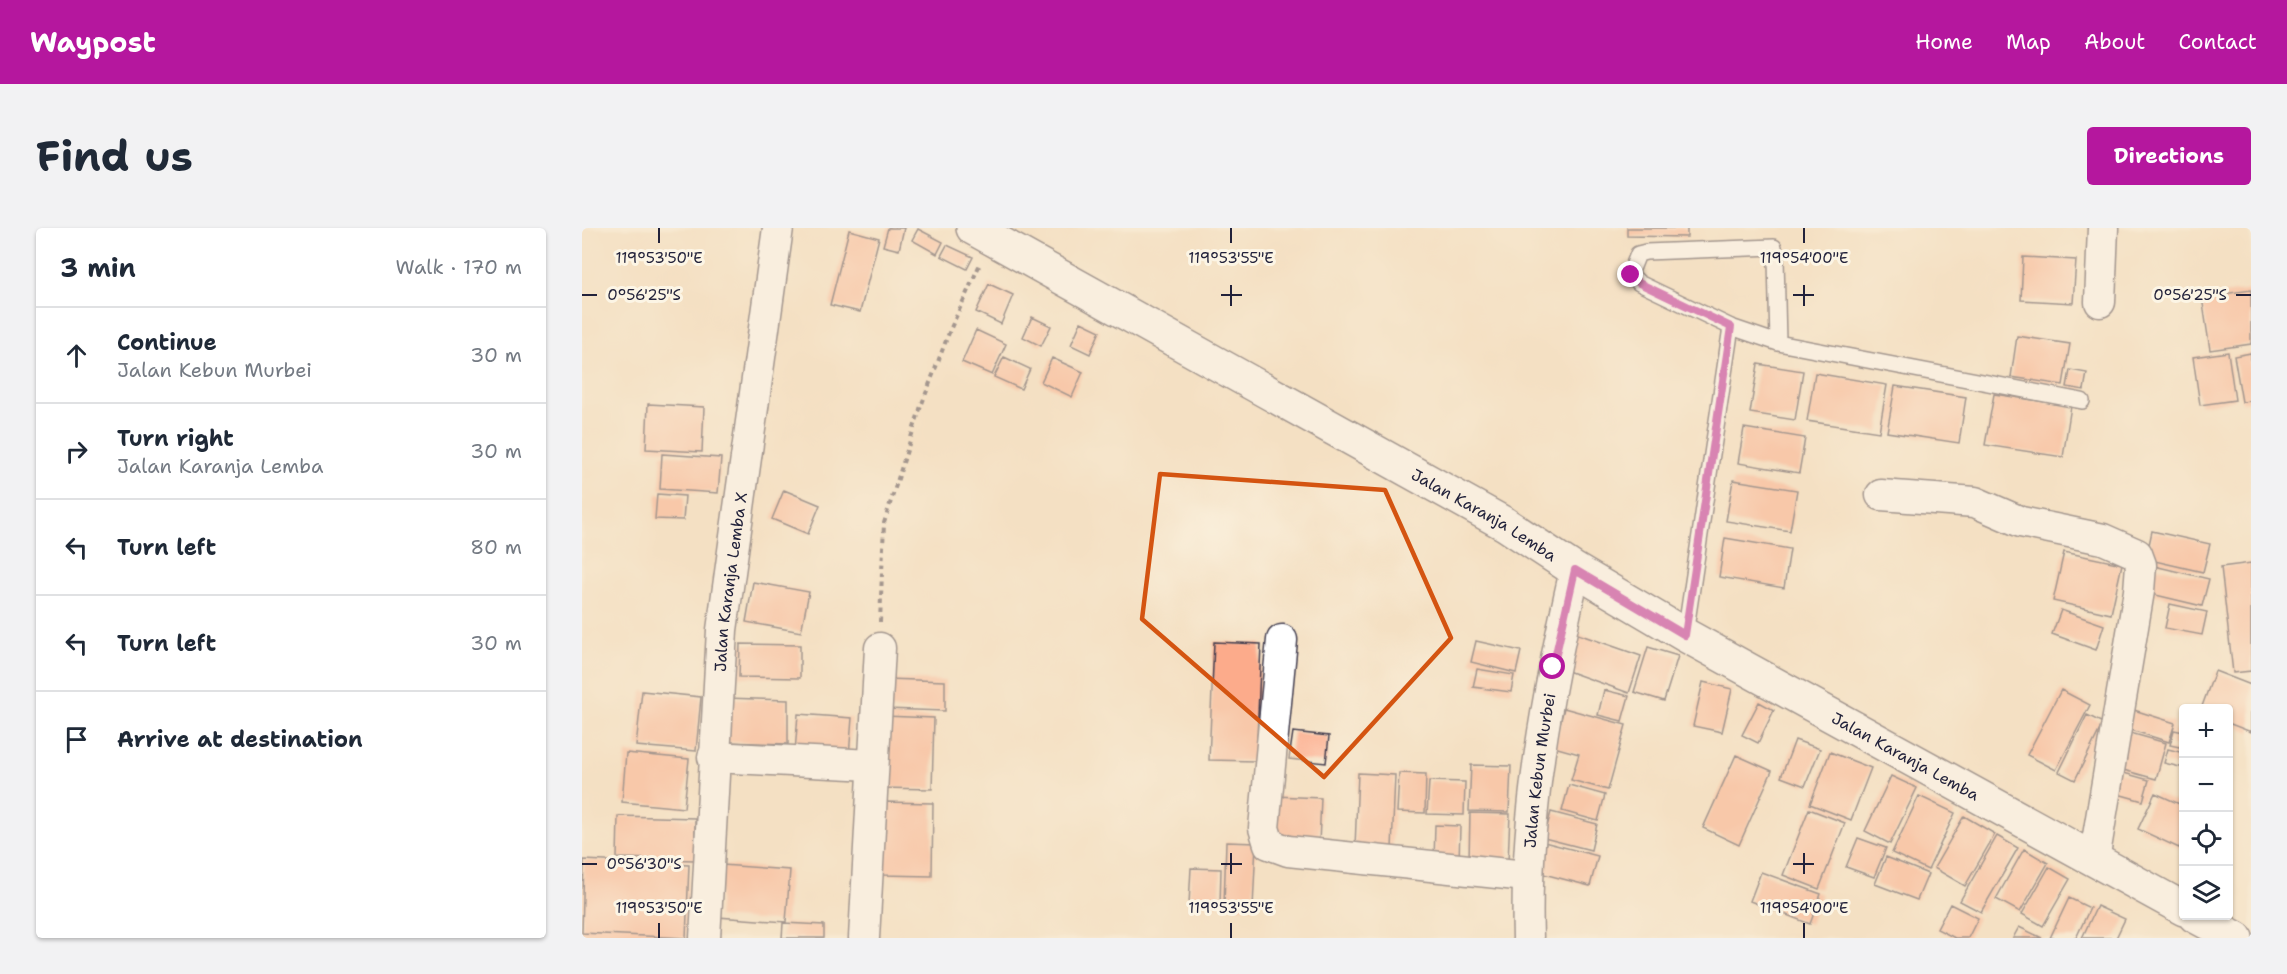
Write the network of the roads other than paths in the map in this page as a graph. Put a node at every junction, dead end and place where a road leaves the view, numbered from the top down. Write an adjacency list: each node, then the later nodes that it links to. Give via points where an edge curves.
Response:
1 (778, 228): 13 (street, Jalan Karanja Lemba X, via 724,613)
2 (2103, 228): 4 (street)
3 (983, 233): 9 (main road, Jalan Karanja Lemba, via 1505,524)
4 (2100, 302)
5 (1731, 327): 6 (lane); 6 (lane, via 1633,278 1630,272 1638,254 1774,247); 10 (lane)
6 (1778, 343): 7 (lane)
7 (2082, 401)
8 (1881, 495): 15 (street, via 1976,502 2021,522 2103,539 2137,554 2141,565 2139,591)
9 (1575, 570): 10 (main road, Jalan Karanja Lemba); 16 (street, Jalan Kebun Murbei, via 1552,673)
10 (1685, 635): 15 (main road, Jalan Karanja Lemba)
11 (1282, 640): 16 (street, via 1264,828 1269,844 1288,851)
12 (880, 648): 14 (street)
13 (713, 757): 14 (street); 19 (street, Jalan Karanja Lemba X)
14 (872, 765): 20 (street)
15 (2094, 860): 17 (main road, Jalan Karanja Lemba)
16 (1526, 876): 21 (street, Jalan Kebun Murbei)
17 (2179, 906)
18 (2204, 920): 22 (main road)
19 (705, 938)
20 (864, 938)
21 (1528, 938)
22 (2236, 938)

